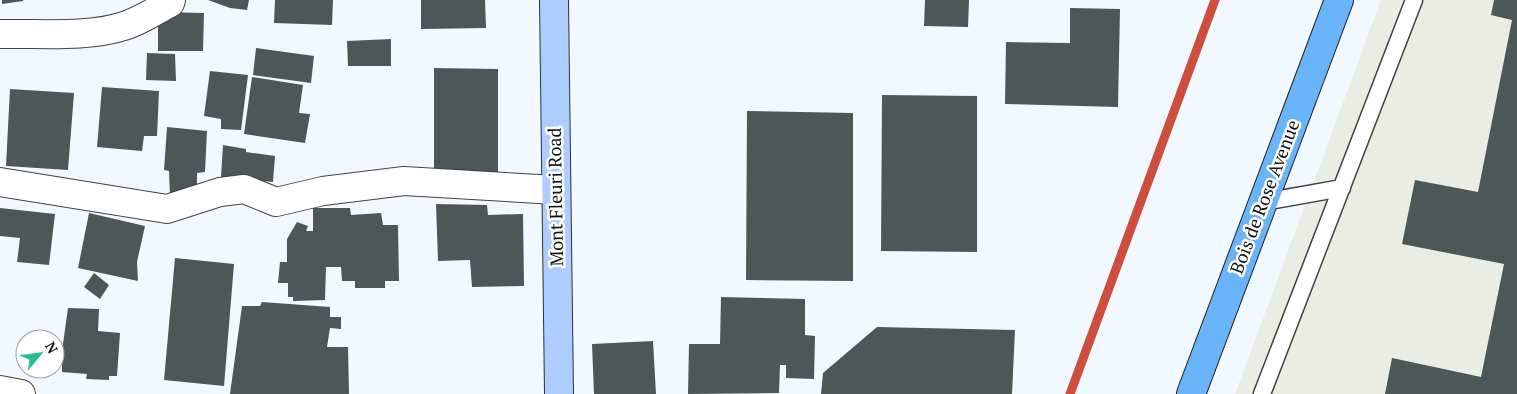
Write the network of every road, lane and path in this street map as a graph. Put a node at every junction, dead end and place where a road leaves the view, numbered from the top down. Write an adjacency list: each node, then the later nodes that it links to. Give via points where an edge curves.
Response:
1 (171, 0): 5 (street, via 125,26 95,32)
2 (554, 0): 8 (main road, Mont Fleuri Road)
3 (1339, 0): 9 (main road, Bois de Rose Avenue)
4 (1414, 0): 7 (lane)
5 (0, 34)
6 (0, 182): 8 (street, via 168,209 220,192 244,189 276,202 323,191 404,182)
7 (1342, 188): 9 (lane); 14 (lane)
8 (556, 190): 12 (main road, Mont Fleuri Road)
9 (1262, 202): 13 (main road, Bois de Rose Avenue)
10 (0, 390): 11 (street)
11 (22, 394)
12 (559, 394)
13 (1191, 394)
14 (1262, 394)

